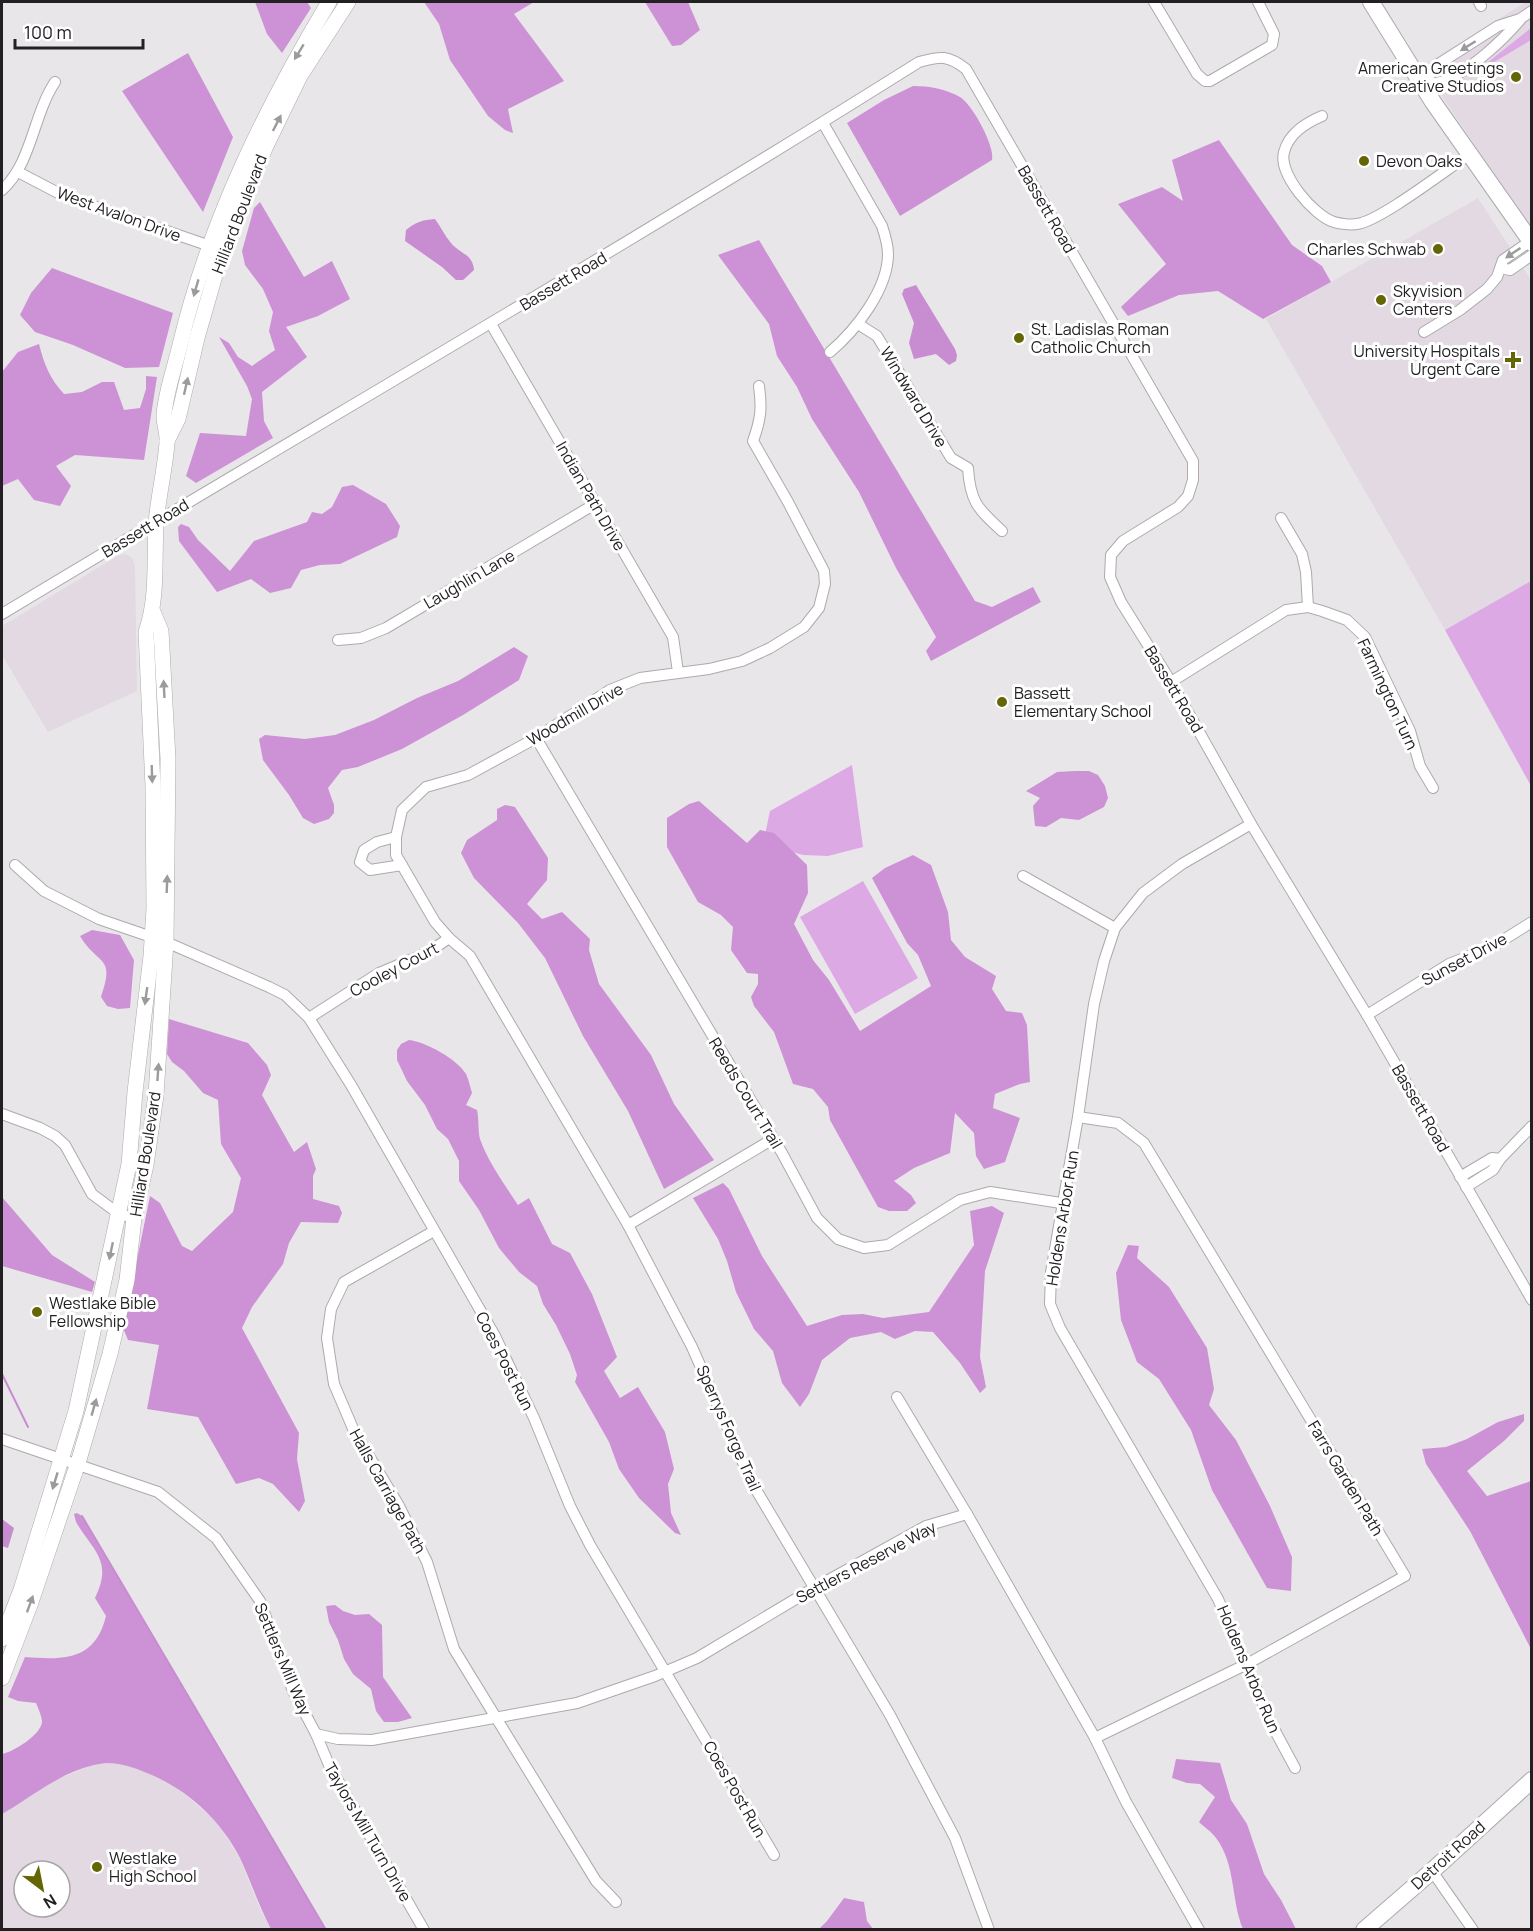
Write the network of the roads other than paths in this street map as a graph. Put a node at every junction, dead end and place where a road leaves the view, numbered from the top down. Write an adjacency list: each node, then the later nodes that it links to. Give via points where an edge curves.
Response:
1 (329, 2): 16 (main road, Hilliard Boulevard, one-way to 16, via 266,112 242,165)
2 (348, 2): 16 (main road, Hilliard Boulevard, one-way to 2, via 300,76)
3 (1154, 2): 4 (street, via 1205,81 1272,45 1274,34)
4 (1258, 2)
5 (1371, 2): 9 (main road)
6 (1532, 11): 7 (street)
7 (1520, 19): 9 (street, via 1505,38 1468,66 1446,80); 9 (street, one-way to 9, via 1498,26 1437,65)
8 (56, 82): 13 (street, via 46,95)
9 (1423, 86): 12 (main road)
10 (1322, 116): 12 (street, via 1292,135 1283,152 1283,162 1285,171 1311,207 1335,222 1356,224 1384,212)
11 (823, 123): 17 (street, Bassett Road); 18 (street, via 882,226 888,244 884,278); 30 (street, Bassett Road, via 919,62 939,57 954,60 966,69 1193,461 1188,496 1178,507 1123,541 1111,555 1110,577 1121,602)
12 (1470, 154): 15 (main road)
13 (18, 172): 14 (street); 16 (street, West Avalon Drive, via 64,196)
14 (2, 190)
15 (1531, 245): 19 (street, via 1503,260 1487,289)
16 (216, 249): 24 (main road, Hilliard Boulevard, via 178,419 168,441)
17 (491, 324): 22 (street, Indian Path Drive); 24 (street, Bassett Road)
18 (858, 324): 20 (street); 25 (street, Windward Drive, via 877,336 951,458 968,468 969,486 979,510)
19 (1424, 332)
20 (830, 352)
21 (759, 386): 29 (street, Woodmill Drive, via 761,413 753,441 824,571 819,608 804,627 742,661)
22 (595, 504): 28 (street, Laughlin Lane, via 386,628 361,638); 29 (street, Indian Path Drive, via 673,637)
23 (1281, 518): 26 (street, via 1302,554)
24 (156, 521): 27 (street, Bassett Road); 41 (main road, Hilliard Boulevard, via 153,612 146,632 154,909)
25 (1002, 531)
26 (1308, 607): 30 (street, via 1286,610); 32 (street, Farmington Turn, via 1347,620 1365,637 1410,732 1420,766)
27 (2, 614)
28 (338, 640)
29 (678, 672): 31 (street, Woodmill Drive, via 640,678 610,690)
30 (1171, 682): 33 (street, Bassett Road)
31 (536, 738): 34 (street, Woodmill Drive, via 468,775 426,787 402,810); 47 (street, Reeds Court Trail)
32 (1434, 788)
33 (1251, 824): 39 (street, Holdens Arbor Run, via 1143,892); 42 (street, Bassett Road)
34 (396, 837): 36 (street, Sperrys Forge Trail, via 396,855); 36 (street, via 364,850 360,862 370,870)
35 (15, 865): 41 (street, Coes Post Run, via 44,891 99,919)
36 (402, 865): 40 (street, Sperrys Forge Trail, via 435,922)
37 (1023, 876): 39 (street)
38 (1532, 922): 42 (street, Sunset Drive, via 1492,947 1449,963)
39 (1115, 928): 45 (street, Holdens Arbor Run, via 1094,1004)
40 (449, 938): 43 (street, Cooley Court, via 429,952 379,973); 52 (street, Sperrys Forge Trail, via 470,956)
41 (160, 940): 43 (street, Coes Post Run, via 285,995); 50 (main road, Hilliard Boulevard, one-way to 50); 51 (main road, Hilliard Boulevard, one-way to 41, via 156,1095)
42 (1367, 1016): 48 (street, Bassett Road)
43 (309, 1018): 53 (street, Coes Post Run)
44 (2, 1114): 50 (street, via 56,1136 92,1194)
45 (1078, 1117): 49 (street, Holdens Arbor Run); 62 (street, Farrs Garden Path, via 1118,1122 1144,1143 1405,1576)
46 (1532, 1126): 48 (street, via 1500,1159 1492,1158)
47 (773, 1139): 49 (street, Reeds Court Trail, via 817,1218 838,1239 864,1248 888,1245 960,1200 990,1192); 52 (street)
48 (1463, 1182): 54 (street, Bassett Road)
49 (1061, 1203): 62 (street, Holdens Arbor Run, via 1050,1304 1060,1328 1218,1599)
50 (119, 1214): 51 (street); 57 (main road, Hilliard Boulevard, one-way to 57)
51 (135, 1218): 58 (main road, Hilliard Boulevard, one-way to 51, via 110,1354)
52 (628, 1225): 60 (street, Sperrys Forge Trail, via 692,1347 752,1483)
53 (434, 1231): 63 (street, Coes Post Run, via 495,1336 585,1535); 65 (street, Halls Carriage Path, via 344,1282 331,1309 327,1338 334,1384 354,1431 427,1562 454,1649)
54 (1532, 1300)
55 (897, 1397): 59 (street)
56 (2, 1439): 57 (street, Settlers Mill Way)
57 (62, 1459): 58 (street, Settlers Mill Way); 61 (main road, Hilliard Boulevard, one-way to 61)
58 (78, 1463): 61 (main road, Hilliard Boulevard, one-way to 58); 66 (street, Settlers Mill Way, via 158,1492 216,1538 260,1601 293,1691)
59 (967, 1514): 60 (street, Settlers Reserve Way, via 926,1526); 67 (street)
60 (814, 1588): 63 (street, Settlers Reserve Way, via 738,1635); 74 (street, Sperrys Forge Trail, via 890,1715 955,1838)
61 (7, 1633): 64 (main road, Hilliard Boulevard)
62 (1247, 1664): 67 (street, Farrs Garden Path); 68 (street, Holdens Arbor Run)
63 (666, 1672): 65 (street, Settlers Reserve Way, via 577,1702); 70 (street, Coes Post Run)
64 (2, 1678)
65 (497, 1717): 66 (street, Settlers Reserve Way, via 372,1740); 72 (street, Halls Carriage Path, via 596,1881)
66 (316, 1734): 73 (street, Taylors Mill Turn Drive, via 329,1765)
67 (1095, 1738): 75 (street, via 1126,1802)
68 (1294, 1768)
69 (1532, 1780): 71 (main road, Detroit Road)
70 (774, 1855)
71 (1432, 1871): 76 (main road, Detroit Road); 77 (street)
72 (616, 1902)
73 (424, 1929)
74 (989, 1929)
75 (1199, 1929)
76 (1364, 1929)
77 (1473, 1929)

